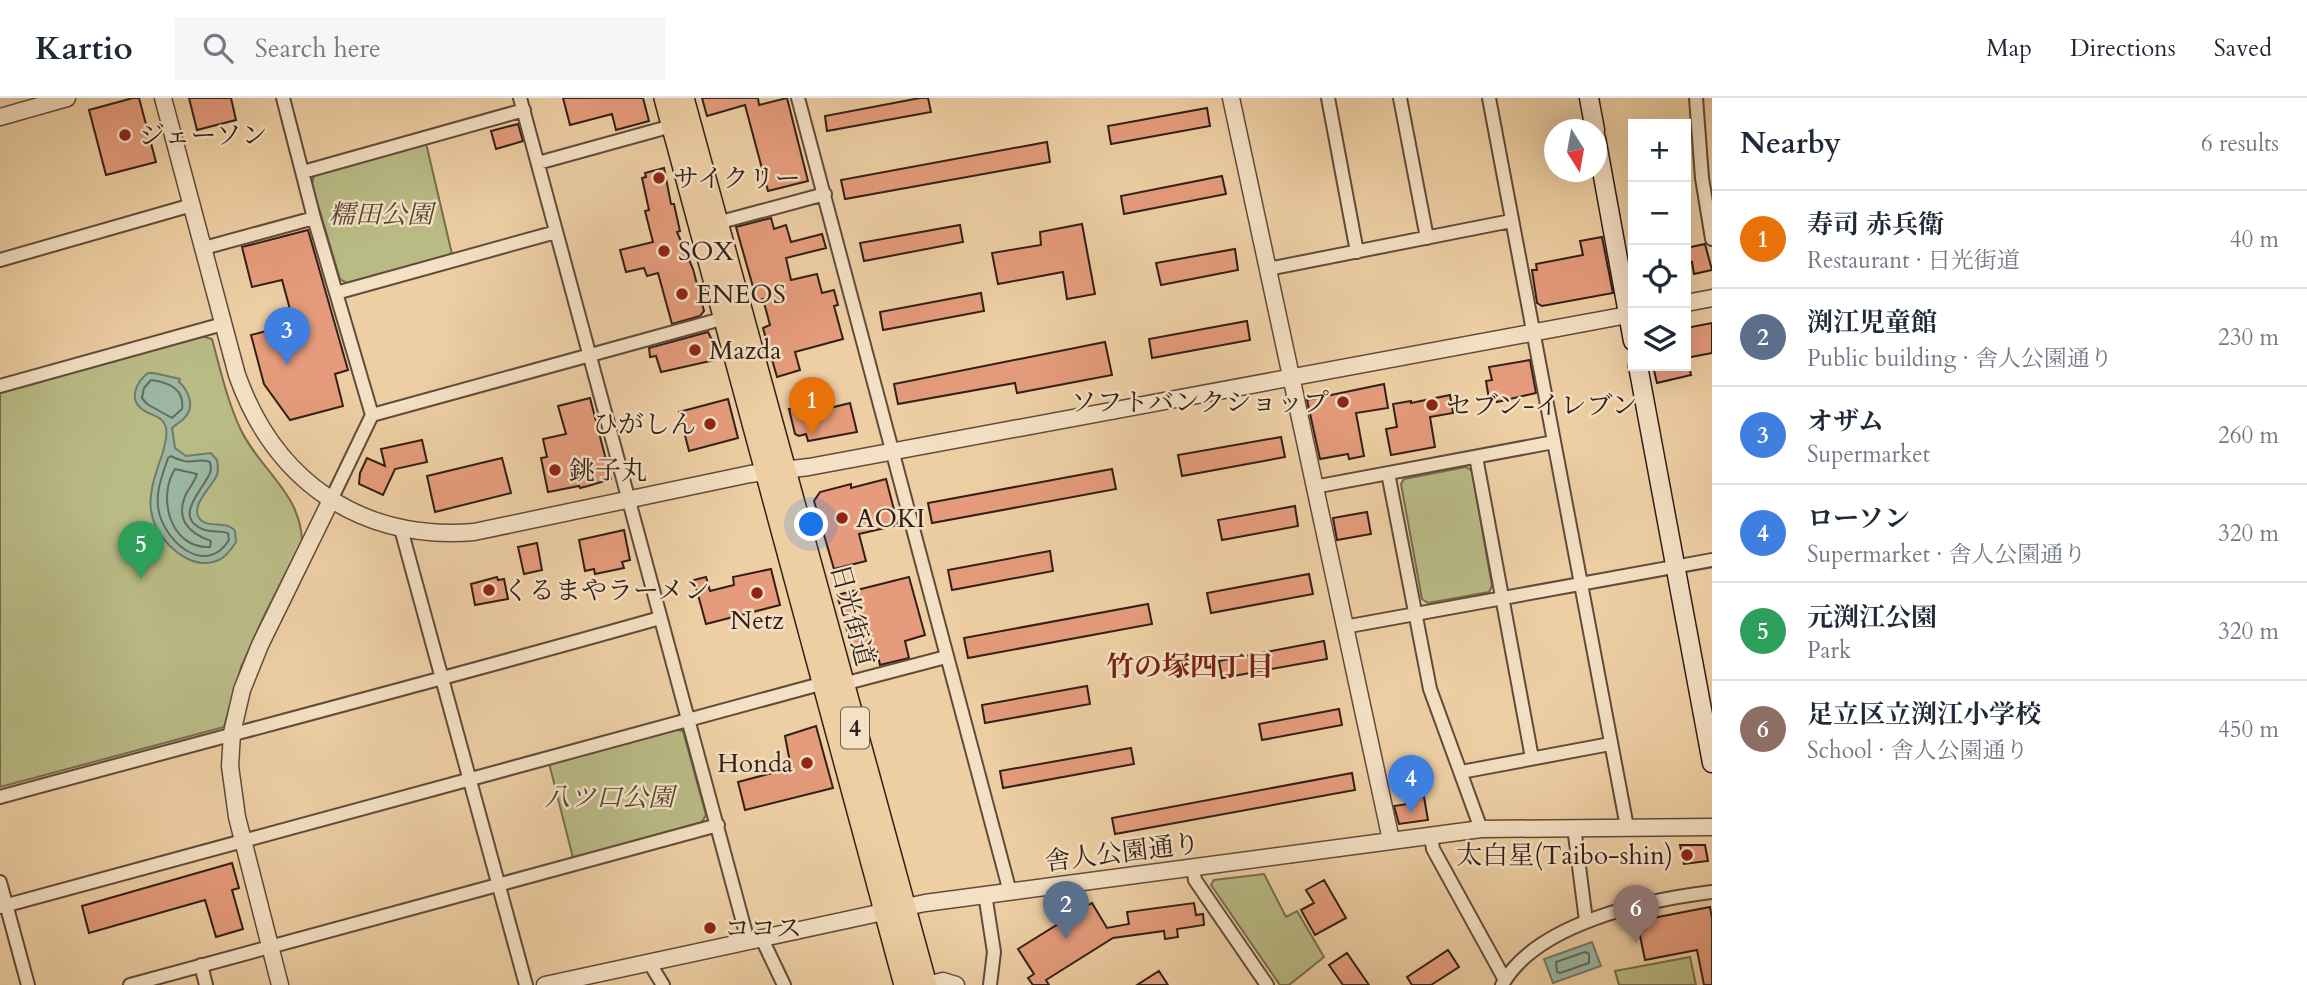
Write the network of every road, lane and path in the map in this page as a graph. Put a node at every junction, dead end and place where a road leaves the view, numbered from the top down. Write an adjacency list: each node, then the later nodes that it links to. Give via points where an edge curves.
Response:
1 (67, 98): 14 (street)
2 (163, 98): 22 (street)
3 (283, 98): 18 (street)
4 (665, 98): 16 (highway, 日光街道 / 4)
5 (683, 98): 16 (highway, 日光街道 / 4)
6 (798, 98): 21 (street)
7 (1231, 98): 32 (street)
8 (1328, 98): 30 (street)
9 (1400, 98): 27 (street)
10 (1489, 98): 24 (street)
11 (1589, 98): 15 (main road)
12 (1696, 98): 20 (street)
13 (522, 104): 17 (street); 18 (street)
14 (0, 117)
15 (1593, 119)
16 (681, 123): 17 (street); 25 (highway, 日光街道 / 4); 38 (highway, 日光街道 / 4)
17 (538, 163): 26 (street)
18 (303, 172): 23 (street)
19 (1606, 182): 36 (main road)
20 (1708, 186): 28 (street)
21 (825, 194): 25 (street); 47 (street)
22 (192, 205): 29 (street); 31 (street)
23 (314, 218): 29 (street); 33 (street)
24 (1511, 222): 27 (street); 40 (street)
25 (717, 223): 49 (highway, 日光街道 / 4)
26 (556, 232): 33 (street); 41 (street)
27 (1427, 238): 30 (street)
28 (1712, 239)
29 (204, 248): 39 (street)
30 (1357, 251): 32 (street)
31 (0, 260)
32 (1268, 269): 43 (street)
33 (337, 293): 45 (street)
34 (1712, 298): 35 (street)
35 (1691, 302)
36 (1630, 308)
37 (1628, 315): 40 (street)
38 (726, 318): 41 (street); 49 (highway, 日光街道 / 4)
39 (223, 324): 44 (street); 52 (street, via 244,395 266,436 294,471)
40 (1533, 332): 43 (street); 46 (street)
41 (589, 354): 45 (street); 53 (street)
42 (1639, 371): 56 (main road)
43 (1291, 377): 47 (street); 51 (street)
44 (0, 386)
45 (372, 415): 52 (street)
46 (1554, 442): 48 (street); 57 (street)
47 (894, 451): 49 (street); 62 (street)
48 (1476, 457): 50 (street); 58 (street)
49 (776, 470): 53 (street); 64 (highway, 日光街道 / 4)
50 (1388, 473): 51 (street); 59 (street)
51 (1314, 487): 61 (street)
52 (331, 500): 54 (street); 67 (street, via 260,645 242,690)
53 (630, 500): 54 (street, via 474,532); 60 (street)
54 (401, 529): 63 (street)
55 (1712, 560): 56 (street)
56 (1675, 567): 57 (street); 66 (main road)
57 (1581, 584): 58 (street); 68 (street)
58 (1502, 599): 59 (street); 69 (street)
59 (1416, 614): 61 (street); 71 (street, via 1430,689)
60 (660, 618): 63 (street); 65 (street)
61 (1344, 627): 81 (street)
62 (946, 657): 64 (street); 85 (street)
63 (443, 679): 67 (street); 72 (street)
64 (833, 684): 65 (street); 89 (highway, 日光街道 / 4)
65 (688, 719): 72 (street); 74 (street)
66 (1708, 721): 70 (main road)
67 (232, 733): 73 (street); 80 (street, via 232,790)
68 (1610, 744): 69 (street); 76 (street)
69 (1532, 758): 71 (street)
70 (1712, 763)
71 (1461, 772): 78 (street)
72 (470, 779): 80 (street); 84 (street)
73 (0, 797)
74 (718, 825): 84 (street); 91 (street)
75 (1574, 827): 76 (street, 舎人公園通り); 78 (street, 舎人公園通り); 90 (street)
76 (1626, 827): 77 (street, 舎人公園通り)
77 (1712, 827)
78 (1481, 829): 79 (street, 舎人公園通り)
79 (1431, 836): 81 (street, 舎人公園通り); 95 (street, via 1433,849)
80 (243, 841): 88 (street); 92 (street)
81 (1391, 841): 82 (street, 舎人公園通り)
82 (1193, 868): 85 (street, 舎人公園通り); 108 (street, via 1195,880)
83 (0, 883): 88 (street)
84 (498, 884): 92 (street); 100 (street)
85 (1010, 892): 87 (street, 舎人公園通り)
86 (1712, 892): 90 (street)
87 (985, 894): 89 (street, 舎人公園通り); 107 (street, via 994,952)
88 (3, 907): 96 (street)
89 (894, 909): 91 (street, 舎人公園通り); 104 (highway, 日光街道 / 4); 105 (highway, 日光街道 / 4)
90 (1586, 921): 95 (street, via 1535,947)
91 (755, 940): 93 (street, 舎人公園通り); 103 (street)
92 (270, 946): 94 (street); 99 (street)
93 (649, 962): 101 (street, 舎人公園通り); 102 (street)
94 (201, 965): 97 (street); 98 (street)
95 (1503, 982)
96 (27, 985)
97 (130, 985)
98 (206, 985)
99 (280, 985)
100 (526, 985)
101 (545, 985)
102 (663, 985)
103 (784, 985)
104 (905, 985)
105 (927, 985): 106 (street, via 943,981)
106 (956, 985)
107 (990, 985)
108 (1267, 985)

